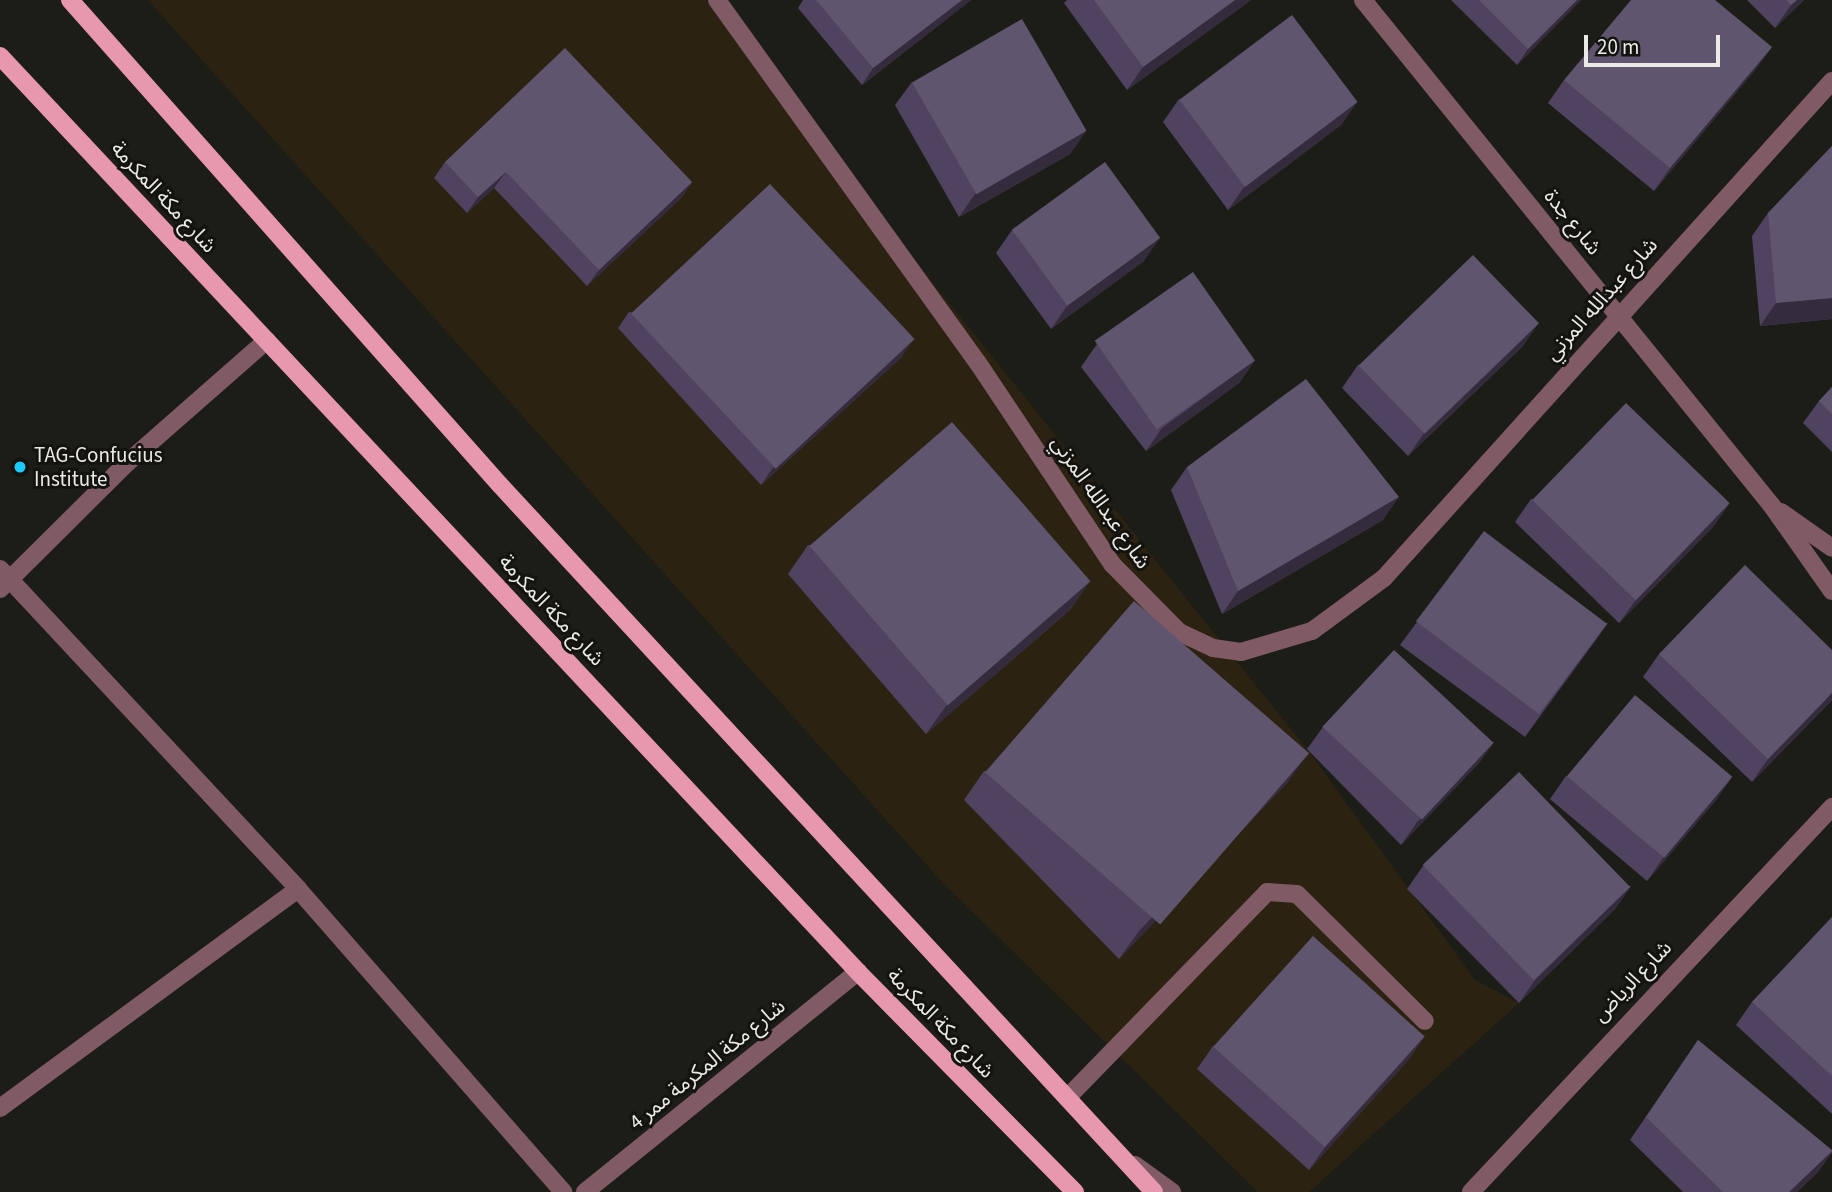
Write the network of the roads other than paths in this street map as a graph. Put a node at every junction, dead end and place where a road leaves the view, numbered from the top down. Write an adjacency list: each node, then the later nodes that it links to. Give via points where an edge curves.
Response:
1 (70, 0): 16 (main road, شارع مكة المكرمة, via 500,485)
2 (717, 0): 6 (street, شارع عبدالله المزني, via 978,363 1112,564 1160,616 1213,648 1275,645 1342,614 1384,578)
3 (1363, 0): 6 (street, شارع جدة)
4 (0, 56): 7 (main road, شارع مكة المكرمة)
5 (1832, 81): 6 (street, شارع عبدالله المزني)
6 (1617, 313): 8 (street, شارع جدة)
7 (267, 340): 10 (street); 14 (main road, شارع مكة المكرمة)
8 (1772, 506): 9 (street, شارع جدة); 11 (street, شارع جدة)
9 (1832, 548)
10 (3, 579): 13 (street)
11 (1832, 591)
12 (1832, 807): 24 (street, شارع الرياض)
13 (298, 889): 17 (street); 19 (street)
14 (858, 971): 20 (street, شارع مكة المكرمة ممر 4); 21 (main road, شارع مكة المكرمة)
15 (1425, 1021): 16 (street, via 1297,894 1267,892)
16 (1067, 1098): 18 (main road, شارع مكة المكرمة)
17 (0, 1108)
18 (1118, 1152): 22 (main road, شارع مكة المكرمة); 23 (street, شارع مكة المكرمة)
19 (563, 1192)
20 (585, 1192)
21 (1075, 1192)
22 (1154, 1192)
23 (1172, 1192)
24 (1471, 1192)

